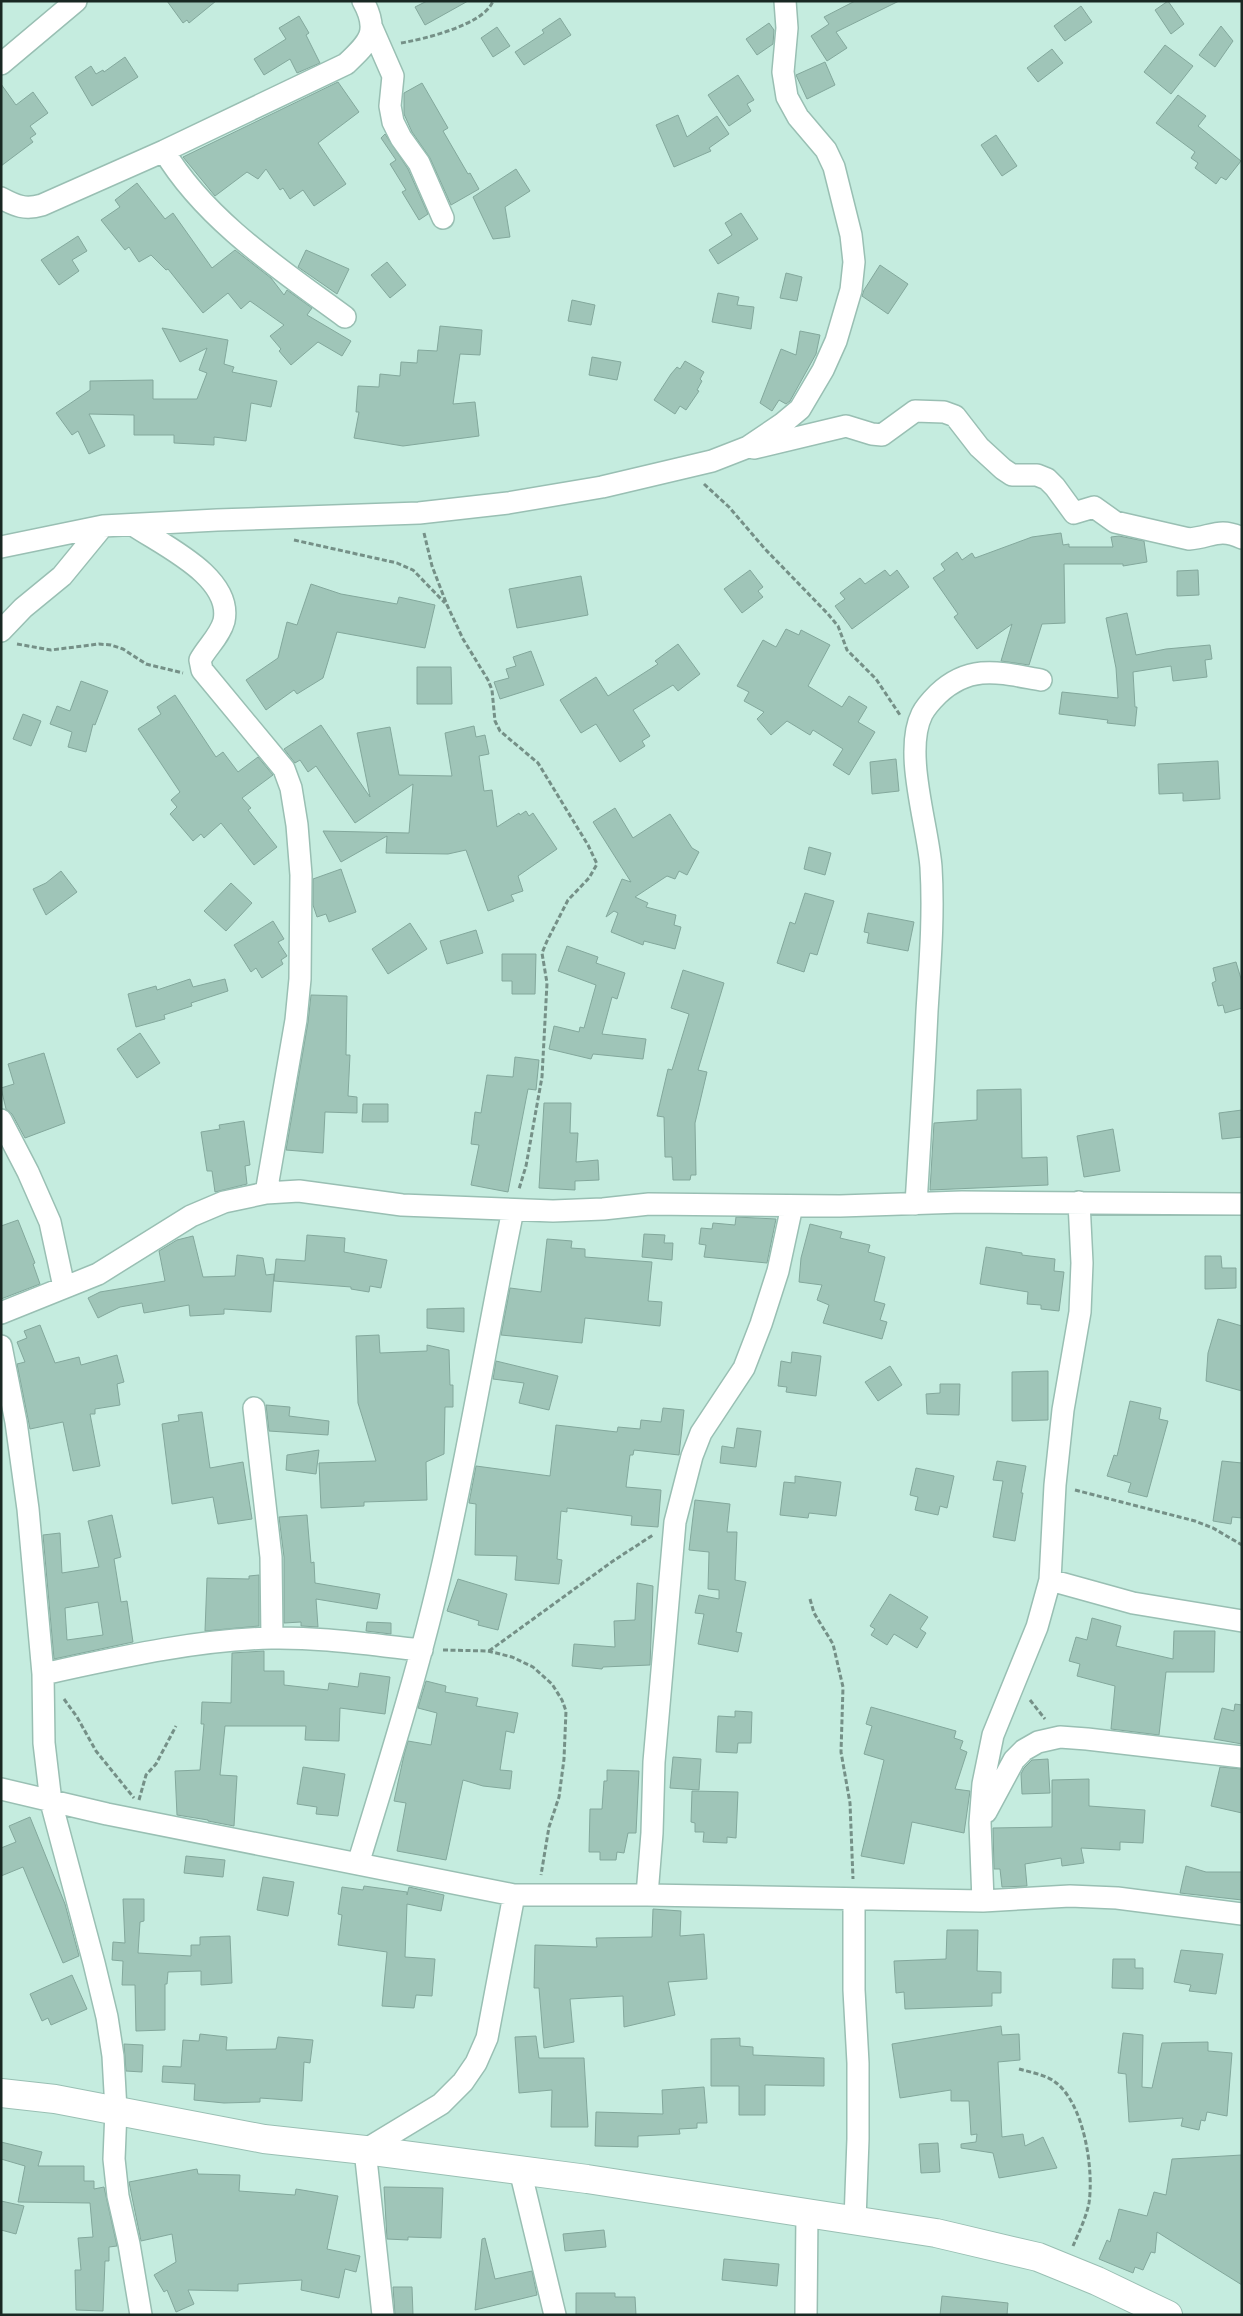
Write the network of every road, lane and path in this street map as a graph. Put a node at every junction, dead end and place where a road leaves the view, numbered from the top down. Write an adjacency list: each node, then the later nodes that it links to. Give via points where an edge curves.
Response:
1 (76, 1): 6 (street)
2 (363, 1): 5 (street)
3 (493, 1): 5 (path, via 482,15 466,24 419,40)
4 (785, 1): 11 (street, via 787,28 783,72 787,97 798,117 826,150 834,167 851,235 854,262 851,290 836,341 811,394 782,424)
5 (377, 36): 7 (street, via 346,64); 9 (street, via 393,76 390,106 393,122 419,163)
6 (1, 64)
7 (164, 151): 8 (street, via 30,209); 10 (street, via 177,173 206,206 270,261)
8 (1, 198)
9 (443, 218)
10 (345, 317)
11 (737, 452): 12 (street); 16 (street, via 839,426 882,435 915,411 944,412 955,416 978,448 1012,475 1037,475 1047,479 1074,513 1094,507 1115,522 1189,539 1220,531)
12 (683, 468): 13 (street, via 602,487 508,503); 23 (path, via 729,507 838,626 847,650 888,695)
13 (419, 513): 14 (street); 19 (path, via 432,566)
14 (133, 525): 15 (street); 21 (street, via 203,572 224,600 224,623 200,660)
15 (103, 526): 18 (street); 20 (street, via 62,576 23,608)
16 (1242, 538)
17 (290, 539): 19 (path, via 397,563 413,570)
18 (1, 547)
19 (447, 605): 30 (path, via 488,680 495,721 500,731 538,763 597,864 589,878 568,900 542,953 547,983 542,1077 526,1166)
20 (5, 637): 21 (path, via 51,650 111,645 146,664)
21 (206, 676): 25 (street, via 284,769 297,825 301,875 300,979)
22 (1041, 680): 23 (street, via 988,671 958,679 928,703 917,727)
23 (915, 750): 27 (street, via 931,866 933,939)
24 (1, 1120): 31 (street, via 50,1222)
25 (266, 1193): 30 (street, via 299,1191 402,1205); 31 (street, via 224,1202 191,1216 98,1274)
26 (1079, 1202): 27 (street); 28 (street); 35 (street, via 1080,1312 1063,1410)
27 (916, 1204): 29 (street)
28 (1242, 1204)
29 (792, 1206): 30 (street, via 649,1204 603,1209); 36 (street, via 778,1271 761,1324 744,1368 701,1433)
30 (513, 1210): 42 (street, via 458,1494)
31 (64, 1287): 32 (street)
32 (1, 1313)
33 (1, 1346): 44 (street, via 28,1509)
34 (254, 1408): 41 (street, via 272,1557)
35 (1055, 1485): 37 (path, via 1195,1521); 38 (street)
36 (675, 1522): 43 (path, via 613,1561); 54 (street, via 654,1762)
37 (1242, 1546)
38 (1050, 1580): 40 (street, via 1133,1603); 45 (street, via 1037,1627)
39 (810, 1599): 56 (path, via 814,1613 833,1644 843,1687 841,1752 850,1803)
40 (1242, 1621)
41 (272, 1638): 42 (street); 44 (street, via 188,1647)
42 (422, 1650): 43 (path); 52 (street)
43 (488, 1651): 55 (path, via 533,1667 552,1684 566,1711 561,1782)
44 (45, 1673): 47 (path, via 78,1717 96,1751 139,1803 146,1775 156,1764); 50 (street, via 44,1743)
45 (1015, 1676): 46 (path, via 1037,1711); 51 (street, via 993,1735 983,1784)
46 (1049, 1721)
47 (176, 1726)
48 (1242, 1757): 51 (street, via 1060,1737 1038,1742 1014,1760)
49 (1, 1789): 50 (street)
50 (51, 1802): 52 (street); 61 (street, via 107,2017)
51 (980, 1823): 57 (street)
52 (358, 1864): 53 (street)
53 (514, 1895): 55 (street); 62 (street, via 487,2038 476,2062 463,2082 441,2104)
54 (647, 1895): 55 (street); 56 (street)
55 (538, 1896)
56 (854, 1900): 57 (street); 65 (street, via 858,2120)
57 (983, 1901): 58 (street, via 1070,1896 1117,1898)
58 (1242, 1914)
59 (1019, 2069): 66 (path, via 1053,2080 1065,2090 1084,2136 1090,2176 1089,2204)
60 (1, 2093): 61 (street)
61 (116, 2110): 62 (street, via 264,2139); 67 (street, via 114,2159 118,2196)
62 (365, 2150): 63 (street); 68 (street)
63 (520, 2170): 64 (street); 69 (street)
64 (808, 2214): 65 (street); 70 (street)
65 (855, 2220): 66 (street, via 990,2244)
66 (1064, 2267): 71 (street)
67 (141, 2315)
68 (383, 2315)
69 (556, 2315)
70 (806, 2315)
71 (1168, 2315)

